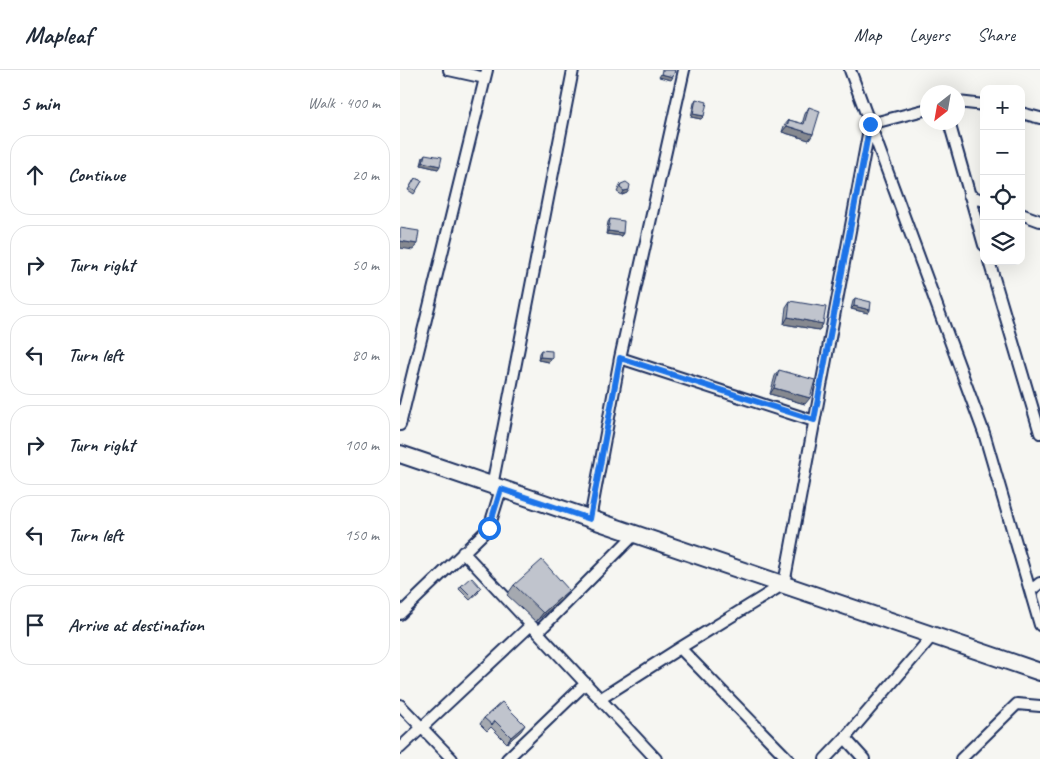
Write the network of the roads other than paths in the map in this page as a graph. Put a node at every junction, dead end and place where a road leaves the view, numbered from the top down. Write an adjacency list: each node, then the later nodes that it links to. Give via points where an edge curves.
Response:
1 (449, 70): 5 (street)
2 (573, 70): 24 (street)
3 (684, 70): 19 (street)
4 (850, 70): 11 (street)
5 (486, 74): 21 (street)
6 (965, 103): 7 (street)
7 (980, 105)
8 (920, 111): 11 (street)
9 (1025, 114): 10 (street)
10 (1040, 118)
11 (870, 124): 20 (street); 30 (street, via 984,433)
12 (951, 130): 13 (street)
13 (969, 195): 14 (street); 17 (street)
14 (980, 199)
15 (1025, 215): 16 (street)
16 (1040, 221)
17 (980, 232)
18 (989, 265): 22 (street)
19 (620, 358): 20 (street); 25 (street)
20 (814, 420): 29 (street)
21 (400, 425)
22 (1040, 433)
23 (400, 454): 24 (main road)
24 (496, 488): 25 (main road); 27 (street, via 489,528)
25 (590, 519): 26 (main road)
26 (635, 534): 29 (main road); 33 (street)
27 (463, 552): 31 (street); 33 (street)
28 (1040, 583): 30 (street)
29 (784, 584): 34 (main road); 35 (street)
30 (1030, 591): 32 (street)
31 (400, 614)
32 (1040, 625)
33 (534, 628): 37 (street); 41 (street)
34 (933, 635): 36 (main road); 42 (street)
35 (680, 648): 38 (street); 47 (street)
36 (1040, 672)
37 (586, 683): 38 (street); 45 (street)
38 (600, 699): 46 (street)
39 (400, 705): 41 (street)
40 (1040, 706): 50 (street, via 1017,704)
41 (422, 728): 43 (street); 44 (street)
42 (845, 738): 48 (street); 49 (street)
43 (400, 748)
44 (452, 759)
45 (507, 759)
46 (656, 759)
47 (788, 759)
48 (825, 759)
49 (864, 759)
50 (961, 759)

